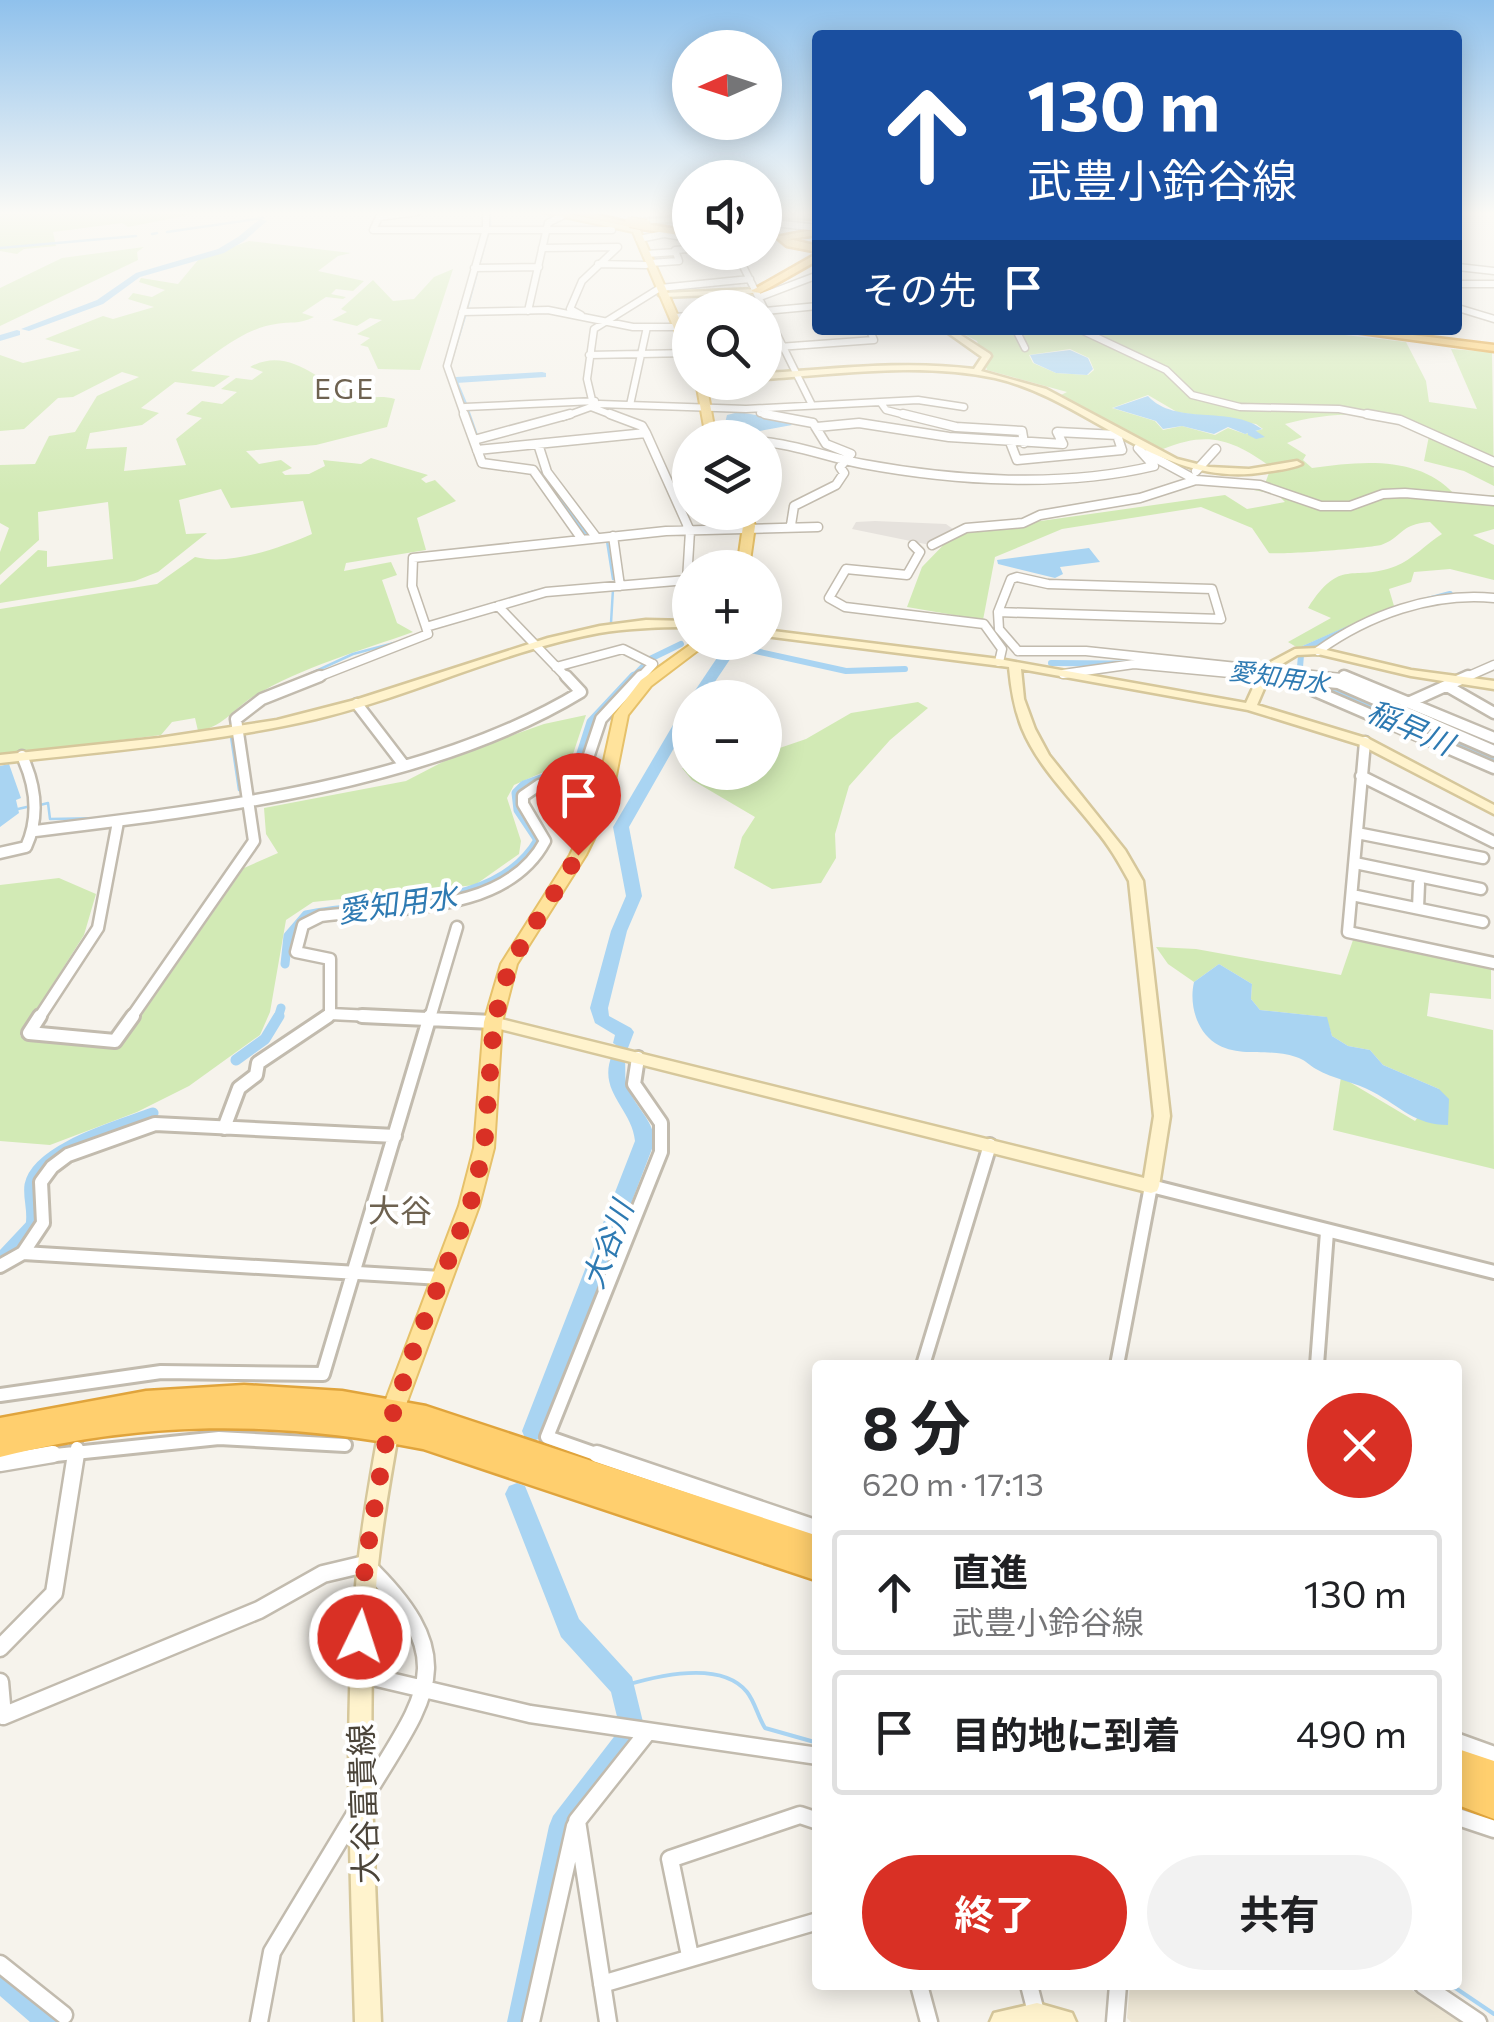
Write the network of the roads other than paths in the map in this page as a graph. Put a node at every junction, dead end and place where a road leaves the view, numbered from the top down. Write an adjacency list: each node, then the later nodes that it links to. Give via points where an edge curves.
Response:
1 (464, 306): 9 (street)
2 (529, 306): 8 (street)
3 (571, 306): 10 (street)
4 (630, 306): 12 (street)
5 (812, 307): 6 (street)
6 (782, 309)
7 (1462, 309): 11 (street)
8 (528, 311): 9 (street); 10 (street)
9 (462, 312): 37 (street, via 448,366)
10 (584, 317): 12 (street)
11 (1494, 319)
12 (602, 321): 14 (street); 27 (street)
13 (672, 323): 14 (street)
14 (647, 327): 28 (street)
15 (872, 335): 24 (street, via 874,340)
16 (956, 335): 29 (street, via 987,356)
17 (1018, 335): 25 (street)
18 (1092, 335): 54 (street, via 1166,370 1192,395 1240,407 1339,409 1400,420)
19 (1392, 335): 22 (highway)
20 (1405, 335): 22 (highway)
21 (782, 338): 24 (street)
22 (1494, 346)
23 (782, 347): 24 (street)
24 (787, 347): 30 (street)
25 (1025, 348)
26 (672, 354): 28 (street)
27 (589, 356): 28 (street); 33 (street)
28 (642, 356): 35 (street)
29 (976, 372): 30 (street, via 917,367); 50 (street, via 1033,388)
30 (798, 374): 31 (street); 34 (street)
31 (782, 375)
32 (705, 400): 38 (main road)
33 (594, 403): 35 (street); 37 (street); 44 (street); 45 (street)
34 (811, 403): 36 (street); 40 (street)
35 (630, 405): 38 (street)
36 (883, 406): 39 (street); 43 (street, via 889,416); 48 (street, via 956,427 1022,431)
37 (465, 407): 45 (street)
38 (706, 407): 40 (street); 41 (main road)
39 (964, 407)
40 (746, 409): 42 (street)
41 (708, 420)
42 (817, 427): 46 (street, via 859,423); 53 (street, via 826,444 851,454)
43 (936, 429)
44 (646, 433): 49 (street); 62 (street)
45 (474, 440): 51 (street)
46 (1010, 442): 48 (street); 48 (street, via 1017,460 1122,450 1117,434 1107,432 1058,432 1063,444)
47 (782, 443): 53 (street)
48 (1024, 443)
49 (538, 444): 51 (street); 64 (street, via 547,472)
50 (1141, 446): 53 (street, via 1137,452 1154,466 1084,476 906,470); 56 (street)
51 (477, 450): 65 (street, via 482,464 532,470)
52 (1216, 450): 56 (street)
53 (845, 461): 59 (street, via 836,485 794,506)
54 (1494, 462)
55 (1297, 464): 56 (street)
56 (1196, 476): 57 (street, via 1260,485 1321,506 1405,493); 67 (street, via 1140,498 1040,515 1024,524 966,528)
57 (1494, 501)
58 (782, 525): 59 (street)
59 (791, 526): 60 (street)
60 (818, 526)
61 (695, 530): 62 (street)
62 (690, 531): 63 (street); 68 (street, via 687,580)
63 (613, 536): 64 (street); 68 (street)
64 (596, 537): 65 (street)
65 (581, 538): 73 (street, via 413,558 412,586)
66 (914, 545): 78 (street, via 920,552 907,575 846,568 829,598 845,607 984,624)
67 (932, 545)
68 (620, 586): 70 (street, via 546,592)
69 (1494, 598): 76 (street, via 1463,594 1417,604)
70 (498, 606): 73 (street); 75 (street)
71 (998, 612): 71 (street, via 1001,594 1017,577 1212,590 1221,619); 78 (street)
72 (672, 624): 75 (street, via 618,626)
73 (426, 628): 90 (street, via 428,634 262,699 236,719)
74 (782, 636): 78 (street)
75 (538, 648): 80 (street); 87 (street)
76 (1318, 651): 81 (street, via 1280,656); 84 (street)
77 (678, 660): 117 (main road, via 645,684 621,715 602,806 510,964)
78 (1011, 660): 81 (street, via 1086,651); 82 (street); 122 (street, via 1042,762 1121,849 1136,881 1162,1116)
79 (1494, 665): 84 (street)
80 (556, 666): 96 (street, via 581,692 538,720); 115 (street, via 623,648 647,663 601,720 584,770 523,796 545,841 533,863 485,894 321,916 303,925 296,952 330,959)
81 (1265, 671): 82 (street, via 1134,664); 83 (street); 86 (street, via 1340,675); 88 (street)
82 (1062, 674): 88 (street)
83 (1297, 679): 93 (street, via 1338,683); 97 (street)
84 (1453, 684): 85 (street); 86 (street); 89 (street)
85 (1494, 685)
86 (1410, 702): 91 (street)
87 (357, 704): 90 (street); 96 (street)
88 (1250, 707): 92 (street)
89 (1494, 712)
90 (238, 732): 94 (street); 99 (street)
91 (1494, 738)
92 (1365, 742): 98 (street); 100 (street)
93 (1494, 751)
94 (22, 756): 95 (street); 102 (street, via 36,802)
95 (0, 758)
96 (403, 764): 99 (street)
97 (1494, 768)
98 (1361, 776): 103 (street); 104 (street)
99 (249, 803): 101 (street); 101 (street, via 254,841 115,1041 30,1033 98,928)
100 (1494, 810)
101 (118, 822): 102 (street)
102 (35, 831): 105 (street, via 26,847)
103 (1357, 833): 106 (street); 107 (street)
104 (1494, 842)
105 (0, 853)
106 (1483, 858)
107 (1355, 863): 109 (street); 110 (street)
108 (1419, 884): 111 (street)
109 (1481, 889)
110 (1352, 895): 111 (street); 114 (street, via 1348,932)
111 (1418, 908): 112 (street)
112 (1483, 922)
113 (458, 928): 116 (street)
114 (1494, 963)
115 (330, 1014): 116 (street); 119 (street, via 258,1063 256,1075 239,1088)
116 (432, 1020): 117 (street); 120 (street)
117 (494, 1022): 118 (street); 128 (main road, via 484,1148)
118 (638, 1058): 121 (street); 139 (street, via 634,1084 661,1115 662,1152 546,1437)
119 (224, 1128): 120 (street); 124 (street, via 154,1124 68,1155 41,1182 43,1224)
120 (395, 1136): 127 (street)
121 (990, 1145): 122 (street); 129 (street)
122 (1150, 1186): 123 (street); 130 (street)
123 (1327, 1232): 126 (street); 131 (street)
124 (23, 1253): 125 (street); 127 (street)
125 (0, 1266)
126 (1494, 1272)
127 (354, 1274): 128 (street); 132 (street, via 323,1374 170,1369)
128 (441, 1278): 133 (main road)
129 (926, 1360)
130 (1118, 1360)
131 (1316, 1360)
132 (0, 1395)
133 (391, 1419): 134 (highway, via 278,1397 213,1396 98,1409); 135 (highway, via 206,1415 78,1427); 140 (highway, via 500,1440); 141 (street, 大谷富貴線); 142 (highway)
134 (0, 1430)
135 (0, 1444)
136 (345, 1445): 137 (street, via 214,1441)
137 (76, 1448): 138 (street); 143 (street, via 54,1593)
138 (0, 1463)
139 (812, 1527)
140 (812, 1547)
141 (365, 1564): 144 (street, 大谷富貴線); 145 (street, via 323,1574 259,1610 2,1716); 146 (street, via 418,1635)
142 (812, 1566)
143 (0, 1648)
144 (358, 1674): 146 (street); 154 (street, 大谷富貴線)
145 (0, 1682)
146 (425, 1693): 147 (street); 154 (street)
147 (646, 1734): 149 (street); 158 (street)
148 (1462, 1743): 150 (street)
149 (812, 1755)
150 (1494, 1755)
151 (1462, 1765): 152 (highway)
152 (1494, 1776)
153 (1462, 1792): 155 (highway)
154 (362, 1802): 170 (street, via 272,1952); 171 (street, 大谷富貴線)
155 (1494, 1804)
156 (1462, 1817): 159 (street)
157 (812, 1819): 161 (street, via 800,1815 670,1859)
158 (576, 1821): 163 (street); 172 (street)
159 (1494, 1828)
160 (812, 1924): 161 (street)
161 (690, 1956): 163 (street)
162 (0, 1964): 168 (street)
163 (602, 1984): 173 (street)
164 (921, 1990): 174 (street)
165 (1030, 1990): 169 (street)
166 (1118, 1990): 177 (street)
167 (1430, 1990): 178 (street)
168 (64, 2015)
169 (1036, 2016): 175 (street); 176 (street)
170 (260, 2022)
171 (368, 2022)
172 (531, 2022)
173 (608, 2022)
174 (929, 2022)
175 (1003, 2022)
176 (1063, 2022)
177 (1115, 2022)
178 (1478, 2022)

